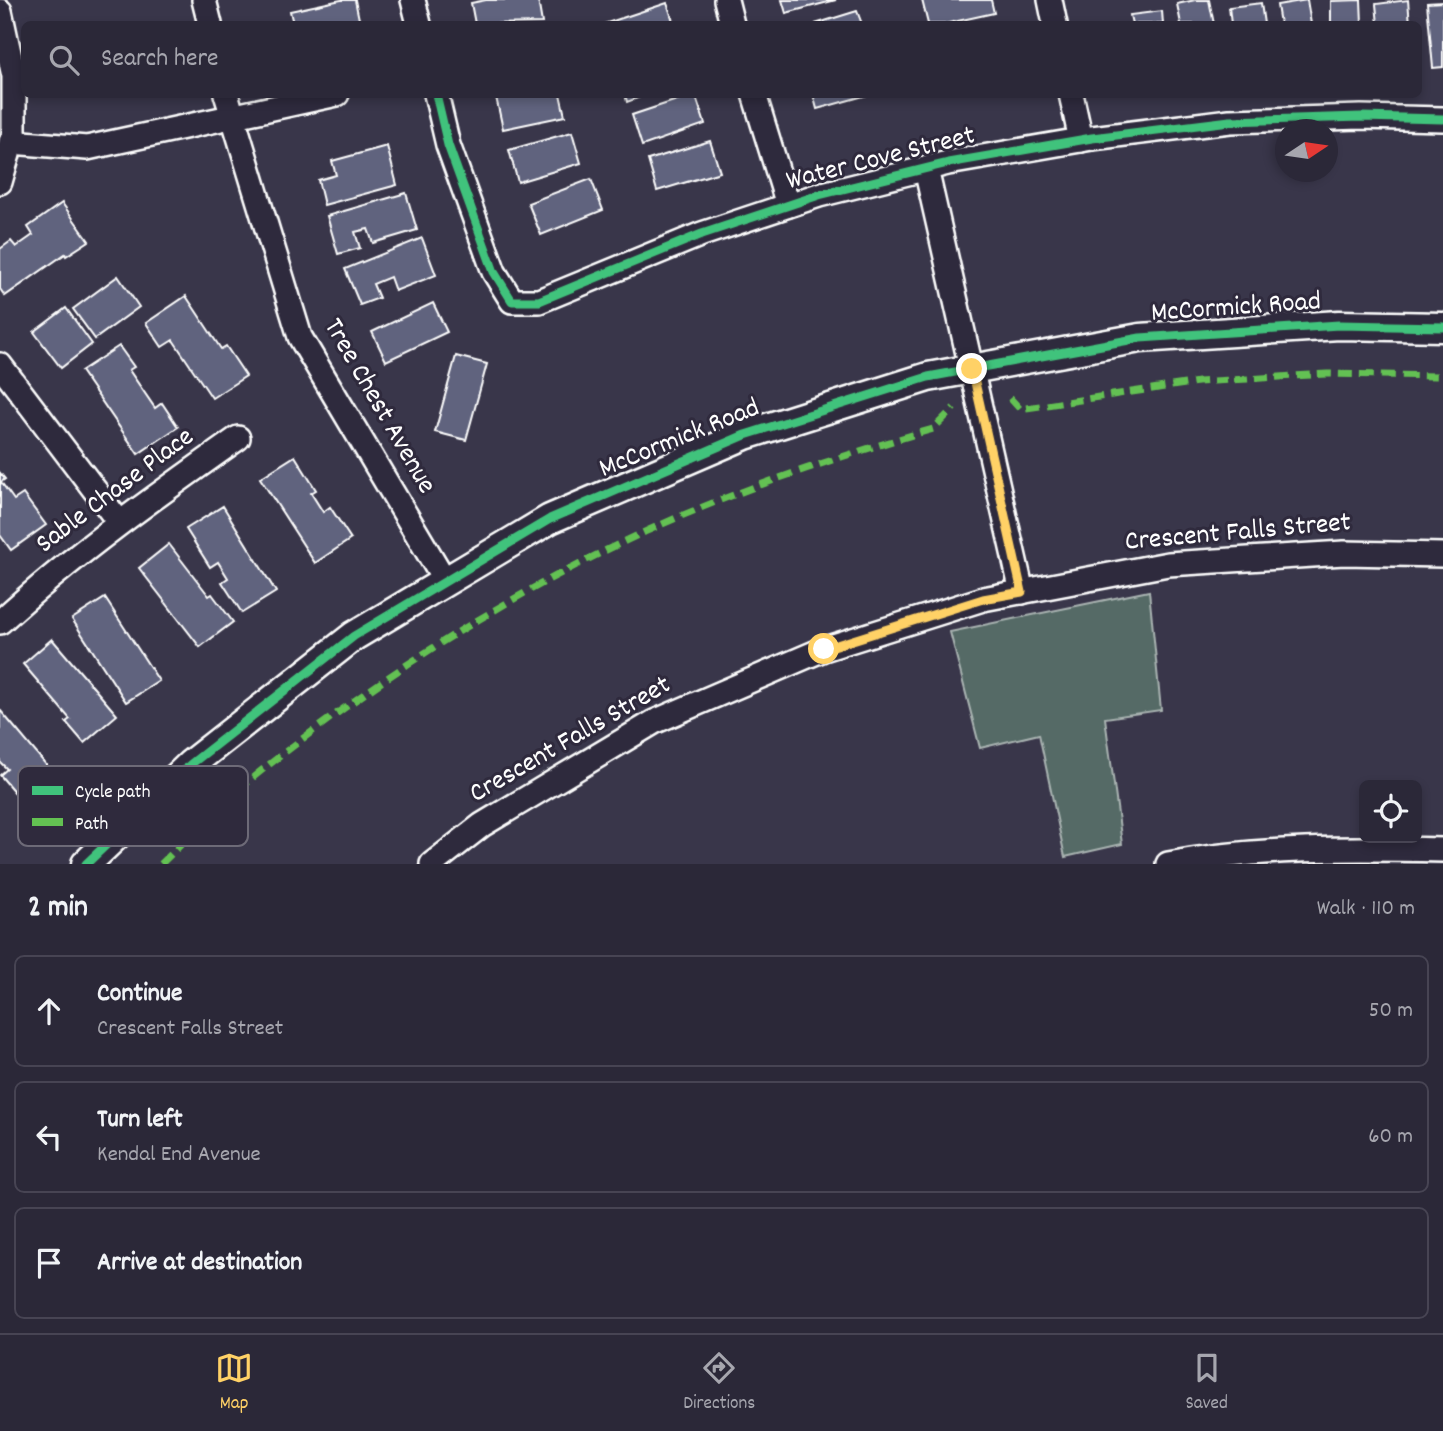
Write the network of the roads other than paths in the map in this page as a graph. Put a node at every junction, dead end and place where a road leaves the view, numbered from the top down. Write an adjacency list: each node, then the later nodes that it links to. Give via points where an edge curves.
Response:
1 (204, 0): 6 (street)
2 (413, 0): 7 (street)
3 (726, 0): 8 (street)
4 (1050, 0): 9 (street)
5 (0, 11): 18 (street, via 15,76)
6 (209, 21)
7 (418, 21)
8 (731, 21)
9 (1054, 21)
10 (227, 98): 15 (street, Tree Chest Avenue)
11 (319, 98): 15 (street)
12 (437, 98): 21 (street, Water Cove Street, via 448,145 494,272 512,301 539,301 702,234)
13 (755, 98): 21 (street)
14 (1072, 98): 17 (street)
15 (231, 118): 18 (street, via 87,148); 28 (street, Tree Chest Avenue, via 300,337)
16 (1443, 119): 17 (street, Water Cove Street, via 1230,121)
17 (1081, 140): 19 (street, Water Cove Street)
18 (11, 142): 20 (street)
19 (926, 169): 21 (street, Water Cove Street); 24 (street)
20 (0, 182)
21 (788, 205)
22 (1443, 327): 24 (street, McCormick Road, via 1339,325 1140,338)
23 (0, 365): 26 (street)
24 (972, 369): 28 (street, McCormick Road, via 928,377 745,435 550,519); 29 (street)
25 (238, 439): 26 (street, Sable Chase Place)
26 (119, 522): 30 (street, Sable Chase Place)
27 (1443, 555): 29 (street, Crescent Falls Street, via 1344,553 1168,564)
28 (445, 581): 31 (street, McCormick Road, via 354,636)
29 (1022, 592): 35 (street, Crescent Falls Street, via 983,599 824,649 654,722 482,825)
30 (0, 622)
31 (189, 766)
32 (105, 846): 34 (street, McCormick Road)
33 (1443, 850): 36 (street, via 1351,848 1205,857)
34 (86, 864)
35 (432, 864)
36 (1168, 864)

